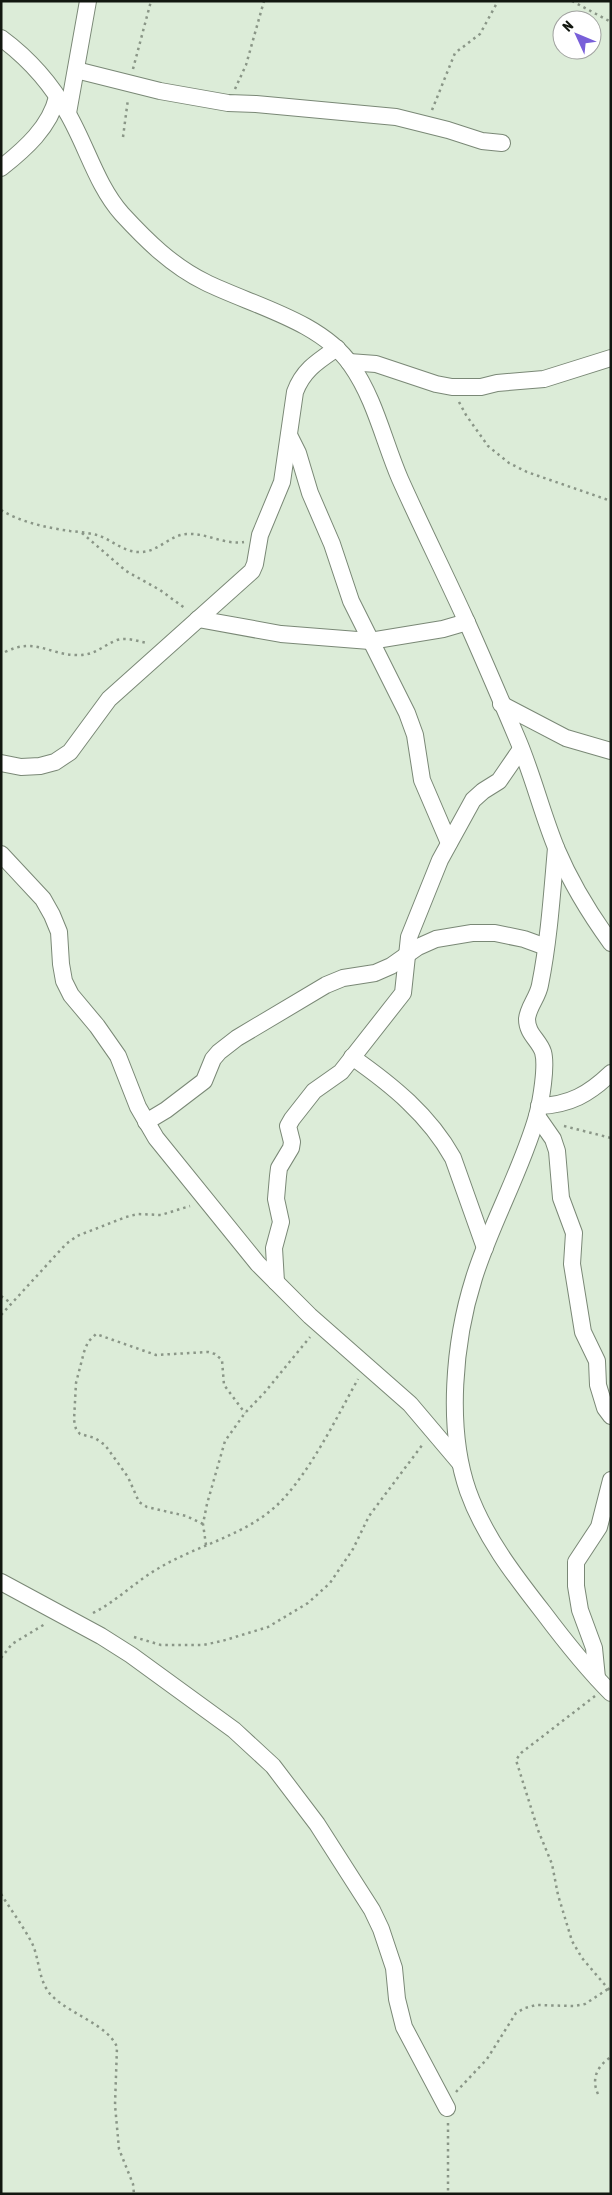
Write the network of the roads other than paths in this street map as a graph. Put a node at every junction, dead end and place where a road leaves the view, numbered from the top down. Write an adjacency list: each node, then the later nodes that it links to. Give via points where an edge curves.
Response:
1 (88, 1): 3 (street)
2 (1, 38): 4 (street, via 29,63)
3 (76, 70): 5 (street); 6 (street, via 228,103 396,117 482,141)
4 (56, 96): 5 (street); 7 (street, via 45,125)
5 (68, 113): 8 (street, via 100,179 120,211 171,261 203,281 296,323)
6 (502, 143)
7 (1, 168)
8 (337, 348): 10 (street); 11 (street, via 308,368 299,379)
9 (611, 358): 10 (street, via 544,379 452,388 376,364)
10 (349, 362): 13 (street, via 361,380 400,477)
11 (290, 437): 12 (street, via 282,482 260,535 252,571); 14 (street, via 351,601)
12 (198, 619): 14 (street, via 281,634); 18 (street, via 109,699 70,752 55,762 40,766 21,767)
13 (467, 622): 14 (street); 15 (street)
14 (370, 641): 19 (street, via 410,720 422,780)
15 (501, 704): 16 (street); 17 (street, via 566,738)
16 (521, 749): 19 (street, via 499,782 473,800); 20 (street)
17 (611, 751)
18 (1, 762)
19 (449, 843): 24 (street, via 421,903)
20 (556, 848): 22 (street, via 577,893); 23 (street)
21 (1, 854): 28 (street, via 39,894 52,915 59,932 62,972 70,995 118,1056)
22 (611, 943)
23 (546, 947): 24 (street, via 495,933 472,933 436,939); 27 (street, via 540,989 527,1018 528,1030 543,1051)
24 (405, 957): 25 (street, via 403,994); 28 (street, via 375,973 343,978 326,985 237,1038 213,1059 204,1081)
25 (352, 1057): 29 (street, via 412,1103 448,1148); 30 (street, via 334,1078 314,1091 288,1126 292,1142 279,1168 276,1199 281,1222 274,1248)
26 (611, 1073): 27 (street, via 580,1097)
27 (539, 1115): 29 (street); 31 (street, via 557,1151 561,1198 574,1233 572,1264 583,1332 597,1361 598,1384 605,1408)
28 (146, 1122): 30 (street, via 205,1200)
29 (485, 1248): 32 (street, via 458,1342 456,1413)
30 (276, 1282): 32 (street, via 410,1404)
31 (611, 1416)
32 (460, 1463): 36 (street, via 472,1499 498,1549 528,1593)
33 (611, 1480): 34 (street)
34 (608, 1499): 36 (street, via 599,1527 576,1562 580,1610)
35 (1, 1582): 37 (street, via 131,1654 234,1730 273,1766 294,1791 361,1891 381,1929 394,1968 404,2027)
36 (604, 1686)
37 (447, 2108)

